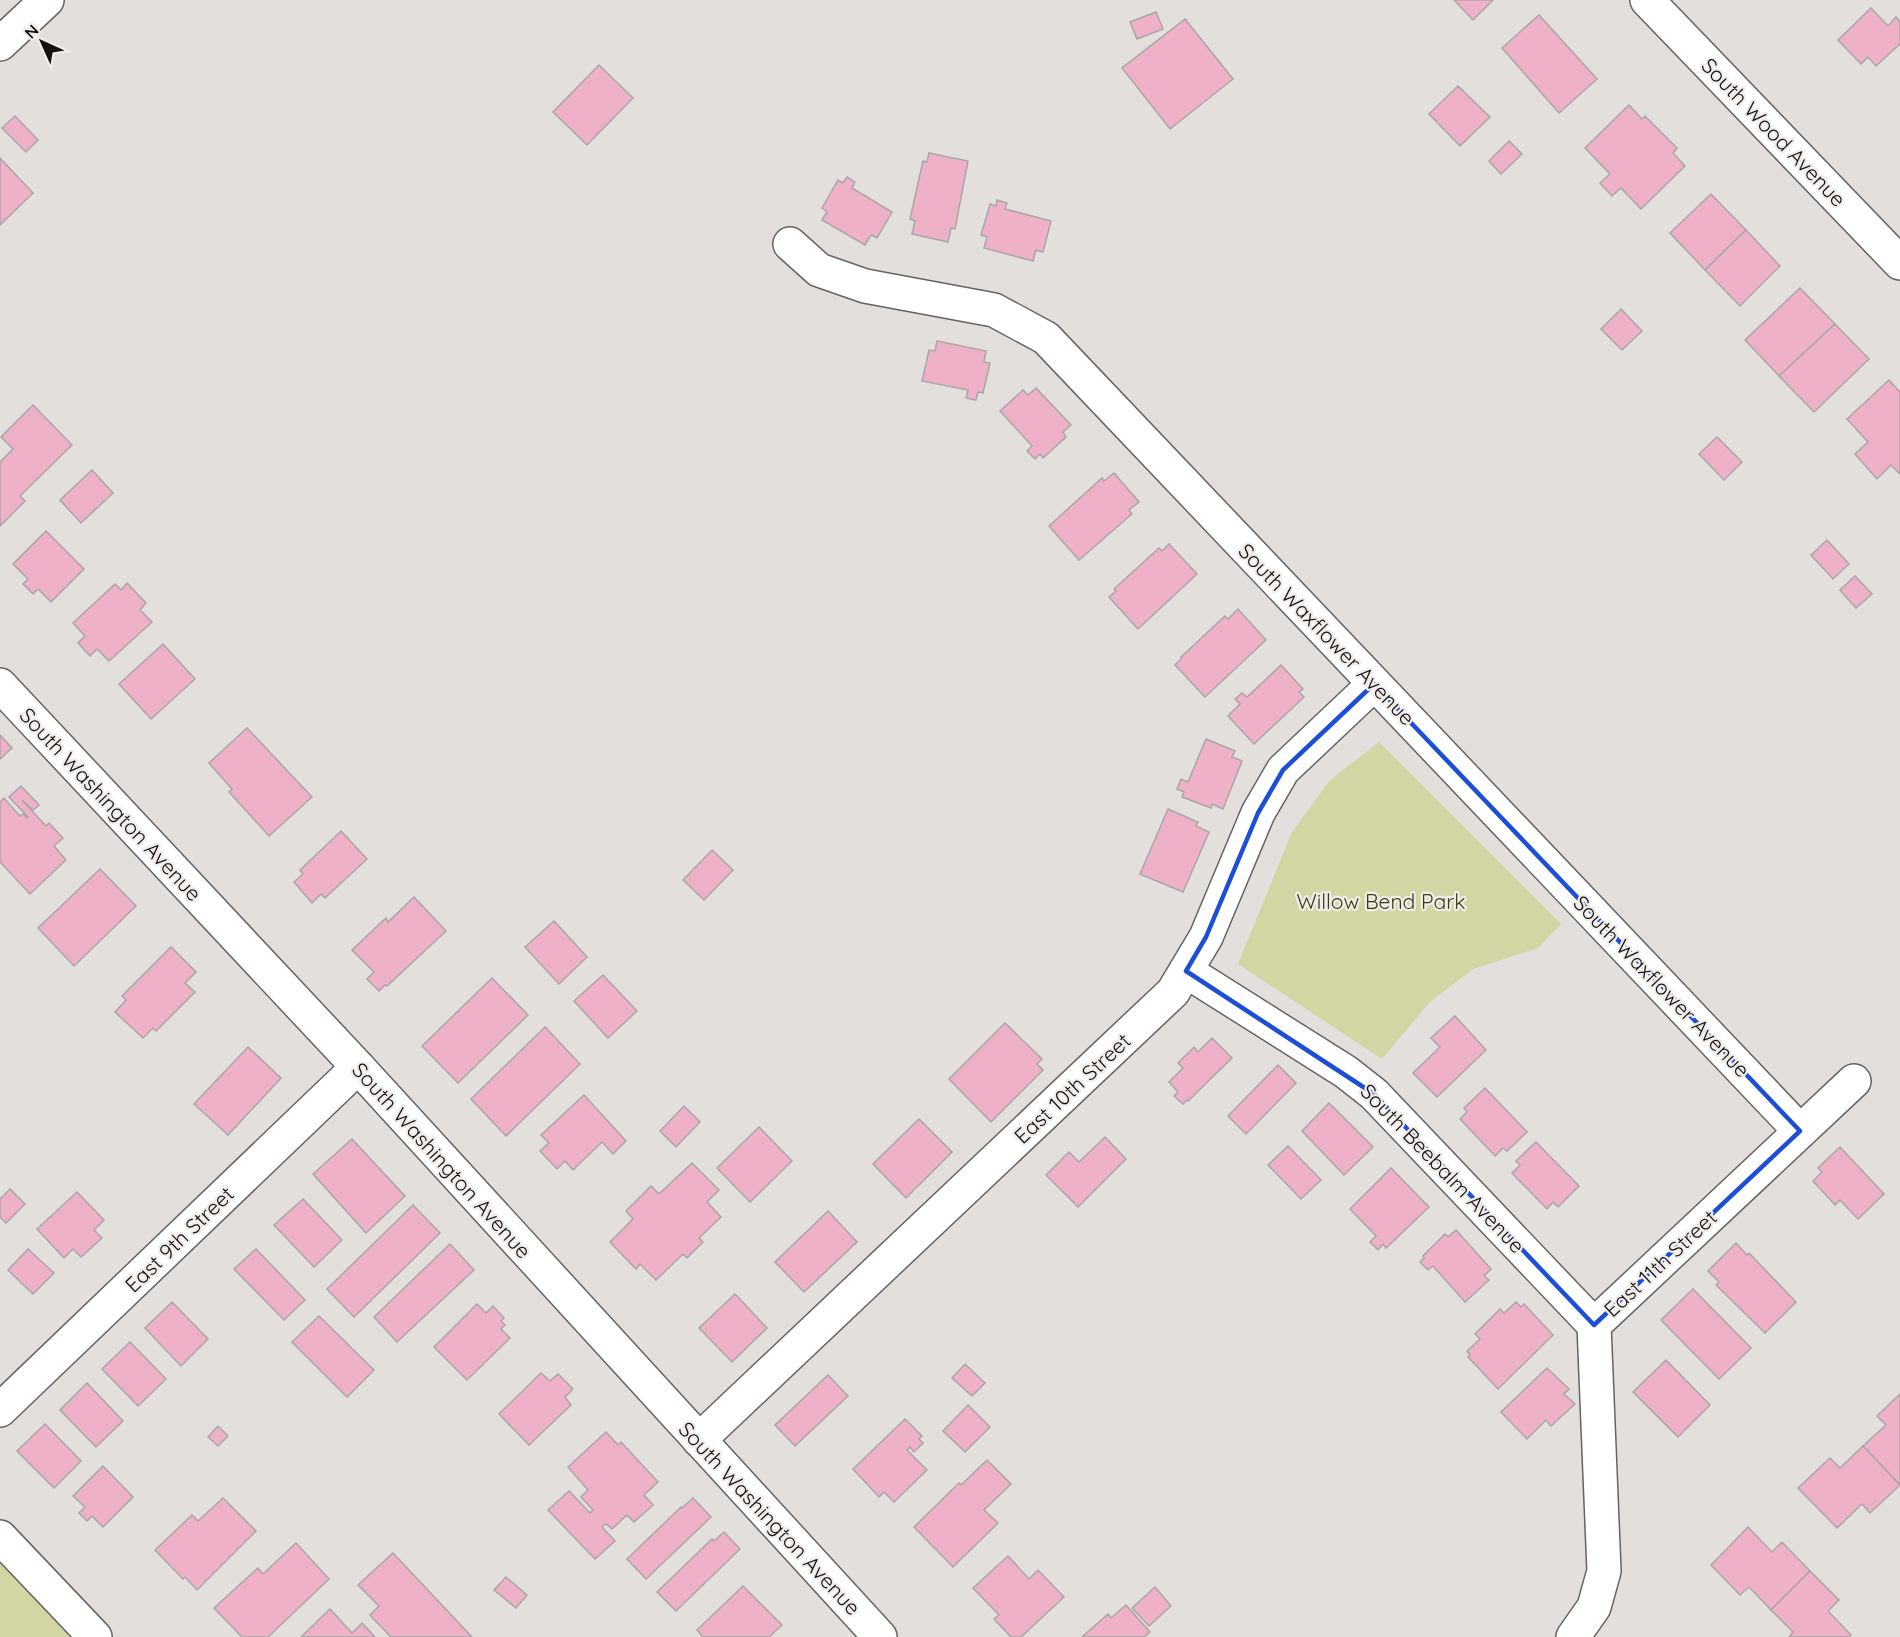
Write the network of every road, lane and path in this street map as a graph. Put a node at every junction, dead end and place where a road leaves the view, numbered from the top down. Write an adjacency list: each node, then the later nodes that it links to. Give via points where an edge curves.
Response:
1 (48, 0): 3 (street)
2 (1647, 0): 5 (street, South Wood Avenue)
3 (0, 44)
4 (790, 244): 6 (street, South Waxflower Avenue, via 819,270 865,286 994,310 1046,338)
5 (1900, 263)
6 (1374, 684): 8 (street, East 10th Street, via 1283,770 1258,813 1206,937); 11 (street, South Waxflower Avenue)
7 (0, 685): 9 (street, South Washington Avenue)
8 (1186, 971): 12 (street, South Beebalm Avenue, via 1346,1072 1374,1094); 14 (street, East 10th Street, via 1173,992)
9 (358, 1068): 13 (street, East 9th Street); 14 (street, South Washington Avenue)
10 (1854, 1081): 11 (street, East 11th Street)
11 (1800, 1131): 12 (street, East 11th Street)
12 (1594, 1325): 18 (street, East 11th Street, via 1604,1570 1594,1606)
13 (0, 1410)
14 (699, 1440): 17 (street, South Washington Avenue)
15 (0, 1537): 16 (street)
16 (95, 1637)
17 (880, 1637)
18 (1573, 1637)

